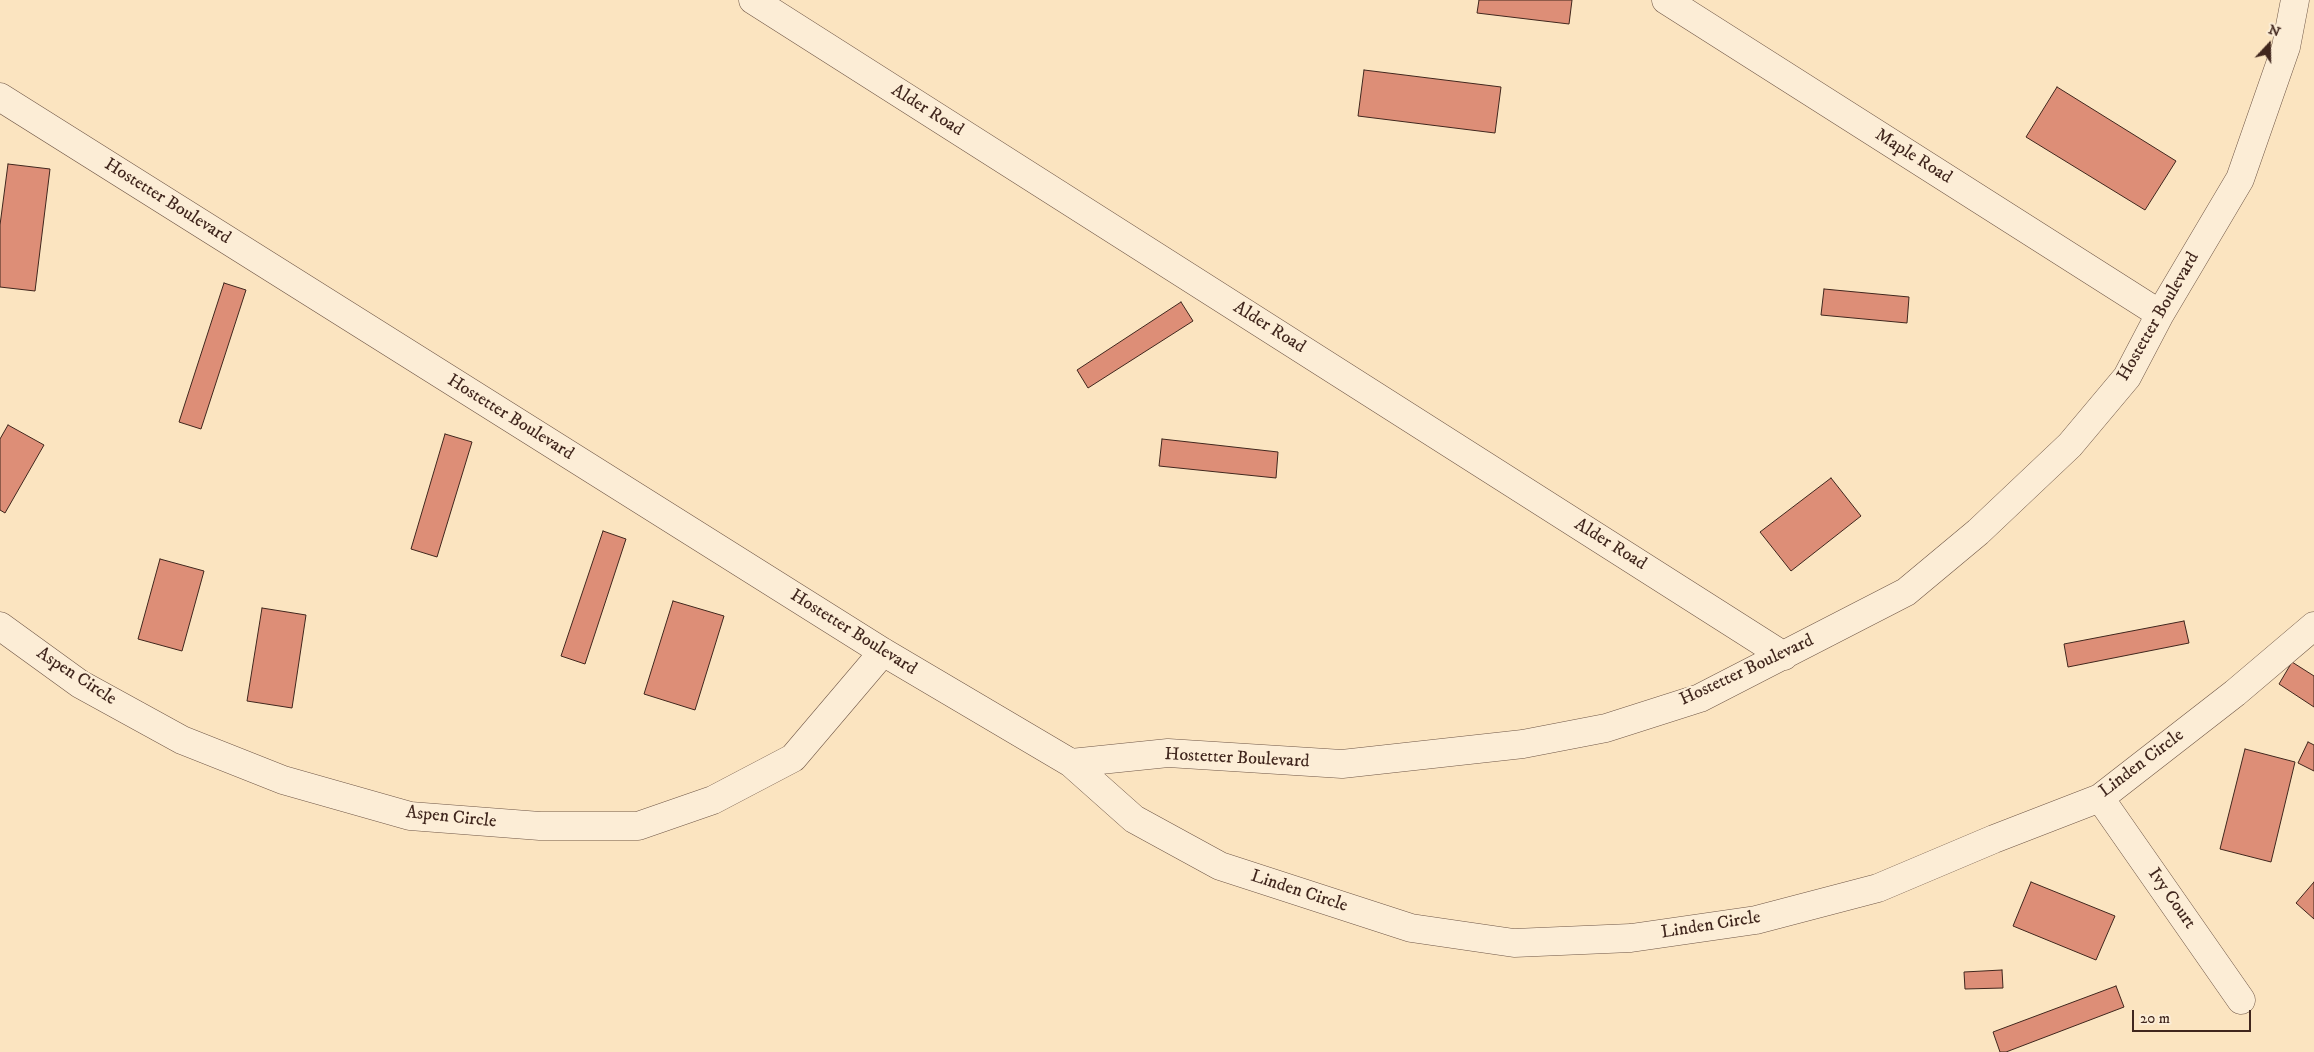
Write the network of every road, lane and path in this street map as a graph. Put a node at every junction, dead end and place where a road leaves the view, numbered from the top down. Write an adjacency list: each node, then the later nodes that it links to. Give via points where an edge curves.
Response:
1 (753, 0): 9 (street, Alder Road)
2 (1666, 0): 5 (street, Maple Road)
3 (2295, 0): 5 (street, Hostetter Boulevard, via 2286,47 2240,179)
4 (0, 97): 8 (street, Hostetter Boulevard)
5 (2160, 314): 9 (street, Hostetter Boulevard, via 2127,377 2070,445 1978,532 1906,592)
6 (0, 626): 8 (street, Aspen Circle, via 80,684 174,735 283,780 410,816 540,826 638,826 713,800 793,758)
7 (2314, 626): 11 (street, Linden Circle)
8 (883, 652): 10 (street, Hostetter Boulevard)
9 (1784, 656): 10 (street, Hostetter Boulevard, via 1700,698 1606,728 1523,744 1342,764 1168,753)
10 (1071, 763): 11 (street, Linden Circle, via 1134,820 1220,866 1411,928 1514,943 1631,938 1756,920 1878,888)
11 (2100, 798): 12 (street, Ivy Court)
12 (2241, 1000)

